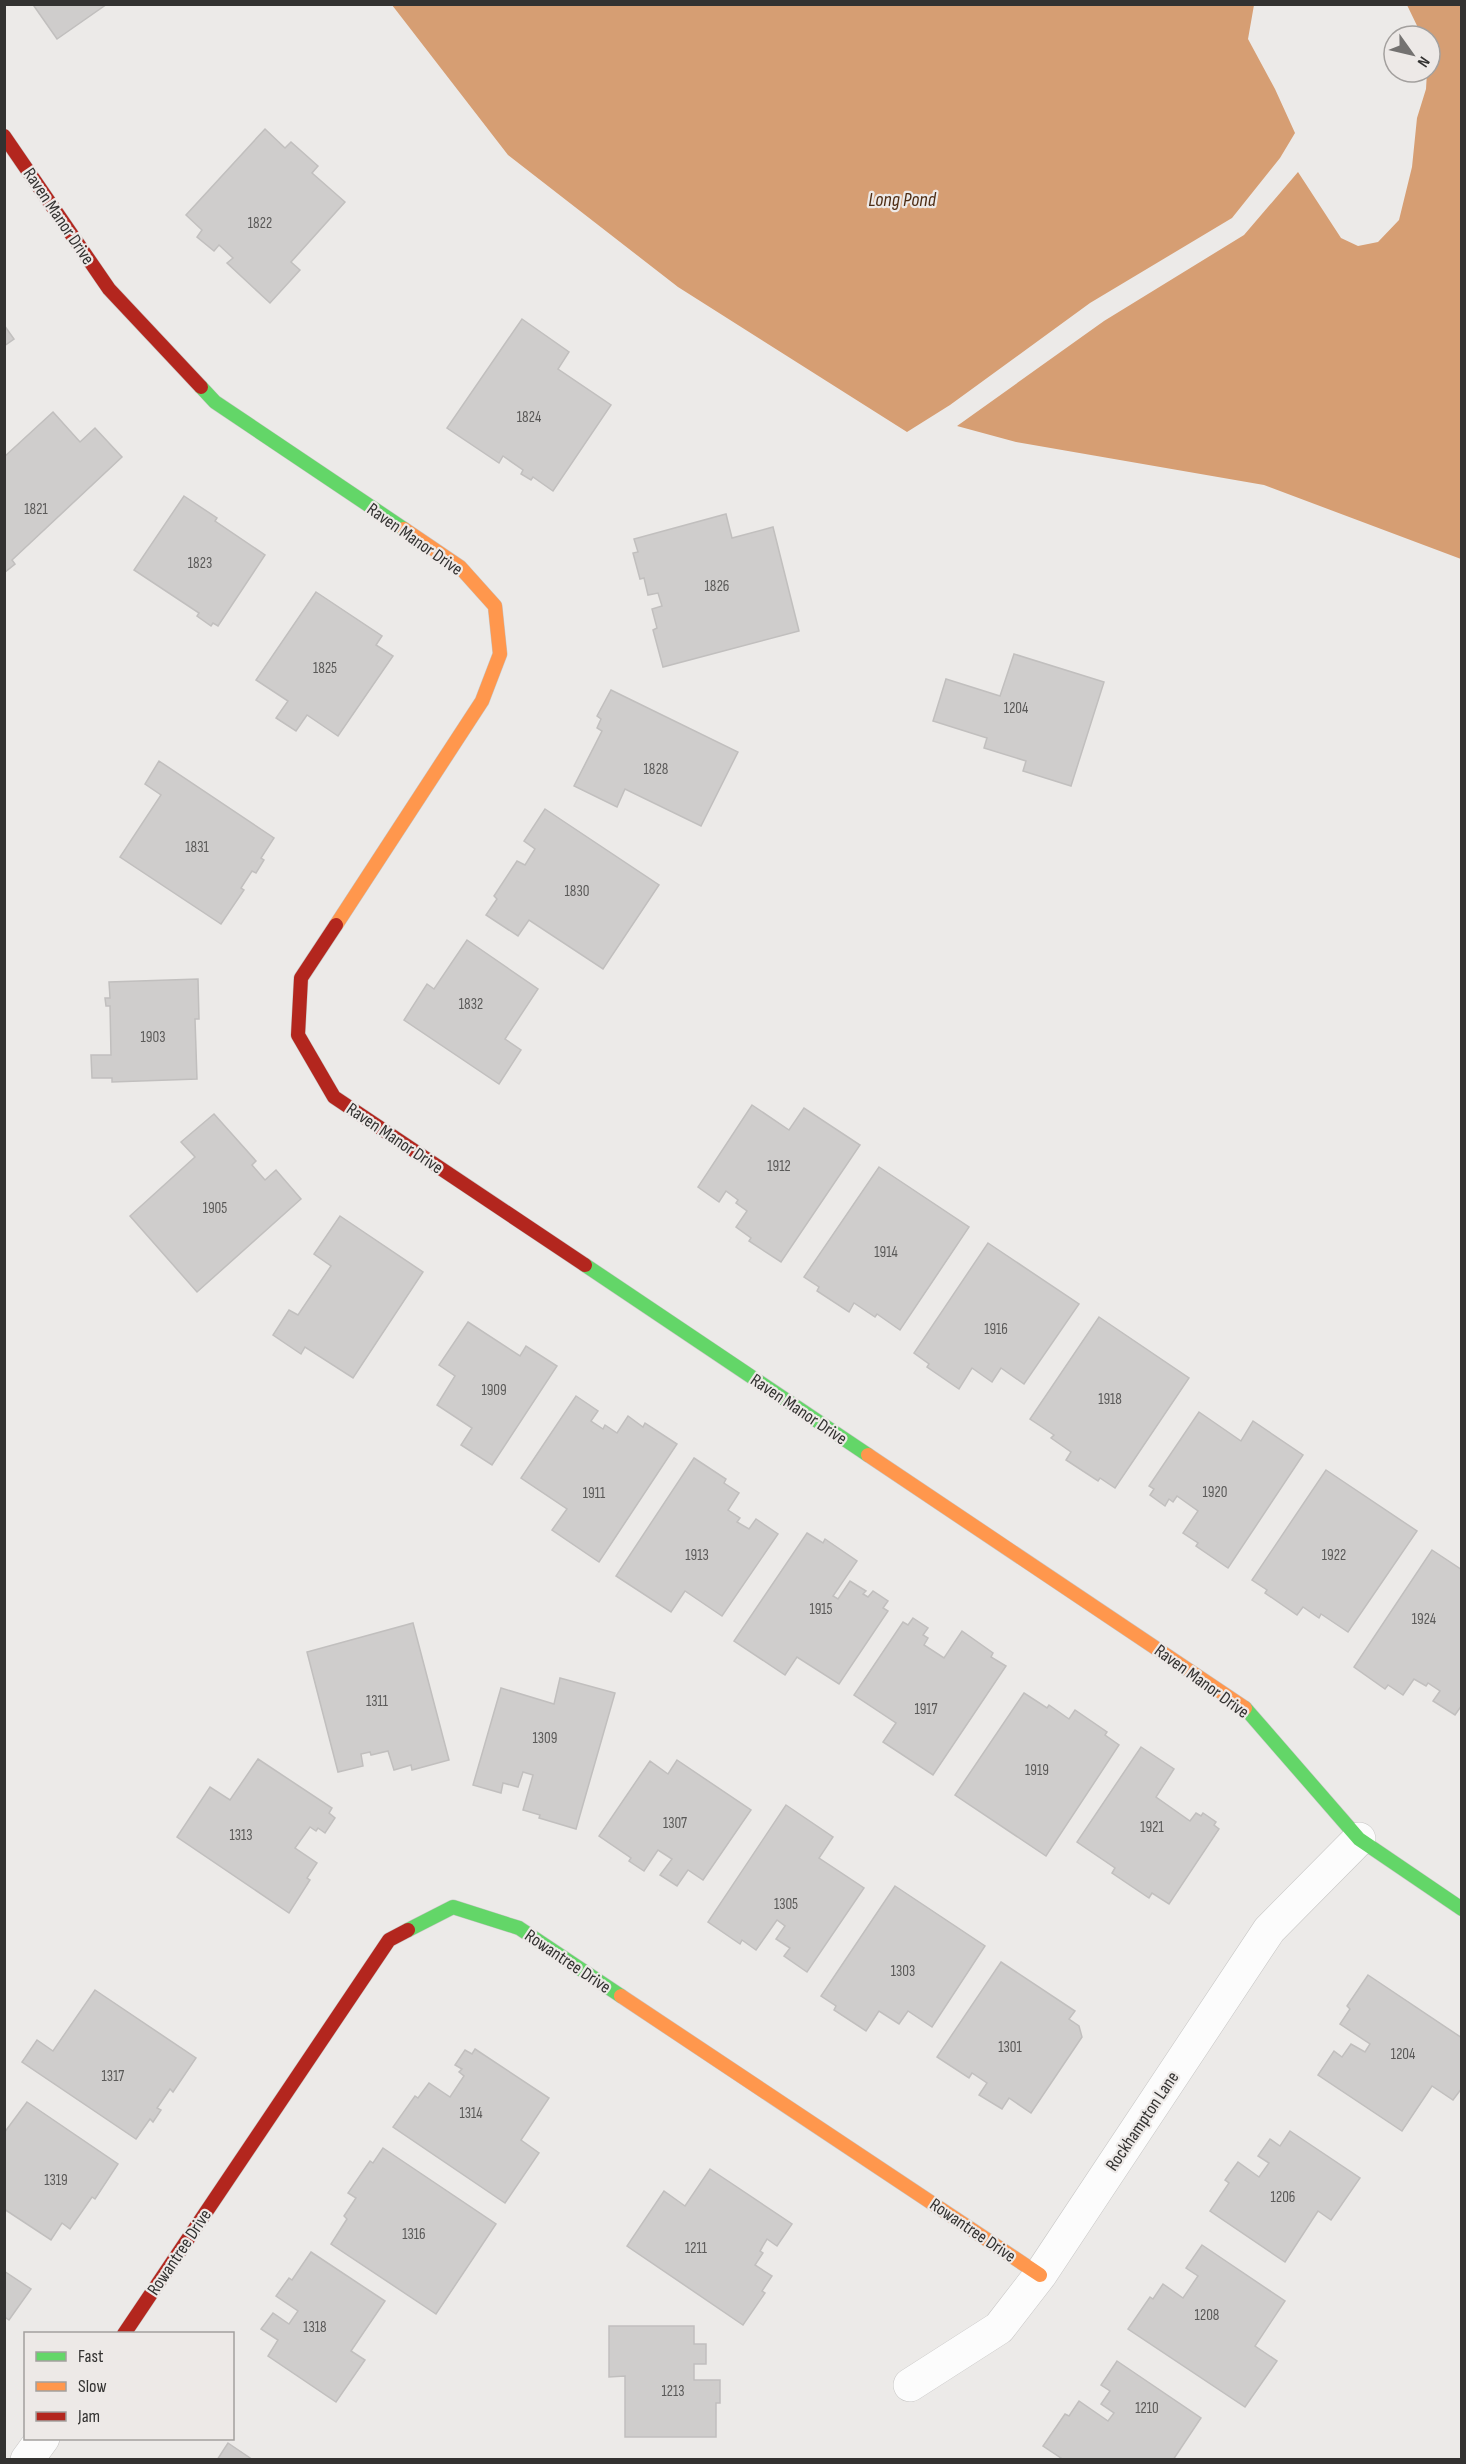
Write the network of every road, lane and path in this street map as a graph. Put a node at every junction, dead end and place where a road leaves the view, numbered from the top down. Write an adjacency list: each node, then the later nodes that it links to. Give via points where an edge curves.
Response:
1 (4, 136): 2 (street, Raven Manor Drive, via 109,289 215,402 460,567 495,606 500,654 482,701 301,978 298,1035 334,1098 1244,1707)
2 (1359, 1839): 3 (street, Raven Manor Drive); 4 (street, Rockhampton Lane, via 1269,1930)
3 (1461, 1909)
4 (1040, 2275): 5 (street, Rowantree Drive, via 519,1928 453,1907 389,1940); 6 (street, Rockhampton Lane, via 999,2328)
5 (125, 2332)
6 (910, 2385)
7 (42, 2440): 8 (street)
8 (27, 2460)

